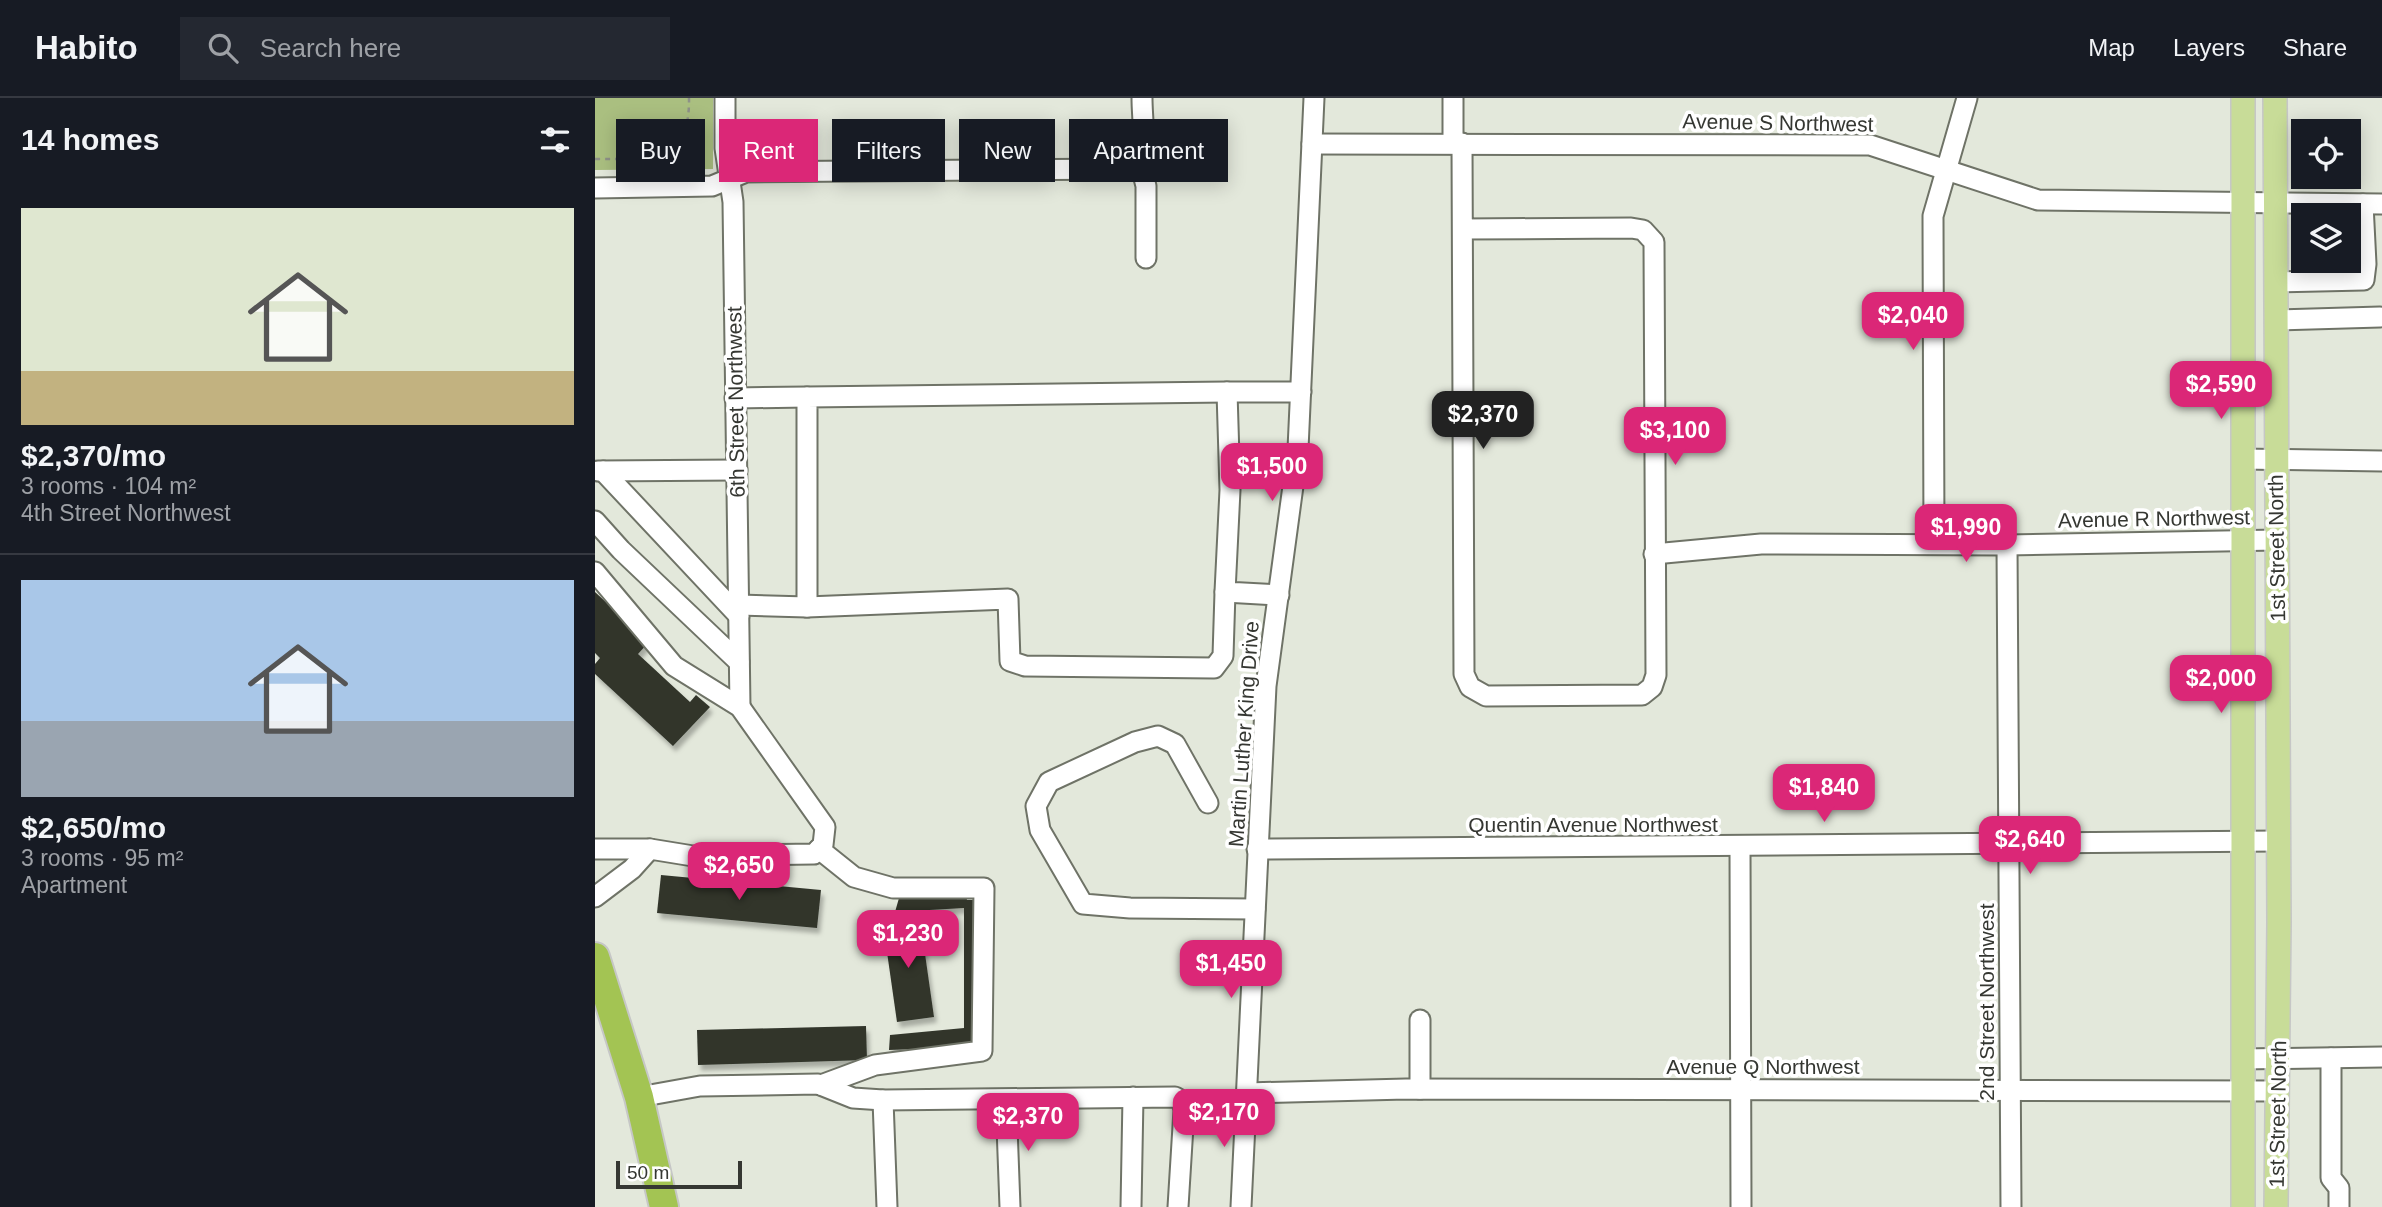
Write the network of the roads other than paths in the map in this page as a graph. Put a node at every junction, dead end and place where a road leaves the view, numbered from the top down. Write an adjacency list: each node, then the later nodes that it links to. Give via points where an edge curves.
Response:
1 (725, 98): 8 (street, 6th Street Northwest)
2 (1142, 98): 9 (street)
3 (1314, 98): 11 (street, Martin Luther King Drive)
4 (1453, 98): 10 (street)
5 (2243, 98): 19 (main road, 1st Street North)
6 (2275, 98): 20 (main road, 1st Street North)
7 (1961, 102): 13 (street)
8 (725, 119)
9 (1142, 119)
10 (1457, 143): 11 (street, Avenue S Northwest); 13 (street, Avenue S Northwest, via 1870,145); 22 (street)
11 (1312, 144): 28 (street, Martin Luther King Drive)
12 (1069, 169): 14 (street)
13 (1946, 169): 19 (street, Avenue S Northwest, via 2038,200); 39 (street, via 1933,216)
14 (818, 171)
15 (722, 182): 18 (street, via 712,186)
16 (730, 182): 30 (street, 6th Street Northwest)
17 (1144, 182): 23 (street)
18 (595, 188)
19 (2244, 203): 20 (street, Avenue S Northwest); 31 (main road, 1st Street North)
20 (2276, 204): 21 (street, Avenue S Northwest); 24 (main road, 1st Street North)
21 (2373, 204): 24 (street, via 2364,281)
22 (1463, 229): 41 (street, via 1630,228 1643,230 1651,239 1655,255); 41 (street, via 1464,674 1473,689 1486,696 1512,697 1616,697 1648,691 1656,675)
23 (1146, 258)
24 (2276, 282): 26 (main road, 1st Street North)
25 (2380, 317): 26 (street)
26 (2276, 320): 32 (main road, 1st Street North)
27 (1227, 391): 28 (street); 29 (street); 43 (street)
28 (1301, 392): 44 (street, Martin Luther King Drive, via 1293,501)
29 (807, 397): 30 (street); 45 (street)
30 (736, 398): 34 (street, 6th Street Northwest)
31 (2243, 459): 32 (street); 37 (main road, 1st Street North)
32 (2276, 460): 33 (street); 38 (main road, 1st Street North)
33 (2382, 461)
34 (737, 470): 35 (street); 46 (street, 6th Street Northwest)
35 (599, 471): 46 (street)
36 (595, 522): 47 (street)
37 (2243, 540): 38 (street, Avenue R Northwest); 40 (street, Avenue R Northwest); 50 (main road, 1st Street North)
38 (2277, 540): 51 (main road, 1st Street North)
39 (1934, 543): 40 (street, Avenue R Northwest); 41 (street, Avenue R Northwest, via 1761,544)
40 (2007, 545): 52 (street, 2nd Street Northwest)
41 (1654, 554)
42 (595, 572): 48 (street, via 674,666)
43 (1226, 592): 44 (street); 45 (street, via 1223,656 1214,668 1025,666 1010,661 1007,599)
44 (1279, 595): 57 (street, Martin Luther King Drive, via 1266,686)
45 (807, 607): 46 (street)
46 (739, 610): 47 (street, 6th Street Northwest)
47 (739, 662): 48 (street, 6th Street Northwest)
48 (740, 707): 56 (street, via 825,827)
49 (1208, 803): 59 (street, via 1175,744 1158,736 1049,782 1036,806 1039,830 1083,904)
50 (2244, 840): 51 (street, Quentin Avenue Northwest); 52 (street, Quentin Avenue Northwest); 65 (main road, 1st Street North)
51 (2278, 841): 63 (main road, 1st Street North)
52 (2011, 843): 53 (street, Quentin Avenue Northwest); 68 (street, 2nd Street Northwest)
53 (1740, 848): 57 (street, Quentin Avenue Northwest); 70 (street)
54 (595, 849): 55 (street)
55 (650, 849): 56 (street, via 693,856 814,854); 58 (street)
56 (819, 849): 66 (street, via 854,877 893,888 984,888 986,928 982,1051 876,1065)
57 (1258, 849): 59 (street, Martin Luther King Drive)
58 (595, 897)
59 (1255, 908): 72 (street, Martin Luther King Drive)
60 (595, 957): 73 (highway)
61 (1420, 1020): 67 (street)
62 (2382, 1057): 64 (street)
63 (2279, 1058): 64 (street); 65 (street); 71 (main road, 1st Street North)
64 (2331, 1058): 87 (street, via 2331,1178 2339,1188)
65 (2243, 1059): 69 (main road, 1st Street North)
66 (821, 1085): 73 (street, via 700,1086); 75 (street, via 853,1098)
67 (1420, 1089): 70 (street, Avenue Q Northwest); 72 (street, Avenue Q Northwest)
68 (2009, 1090): 69 (street, Avenue Q Northwest); 70 (street, Avenue Q Northwest); 84 (street, 2nd Street Northwest)
69 (2243, 1090): 71 (street, Avenue Q Northwest); 85 (main road, 1st Street North)
70 (1740, 1091): 83 (street)
71 (2278, 1091): 86 (main road, 1st Street North)
72 (1247, 1093): 82 (street, Martin Luther King Drive)
73 (639, 1097): 77 (highway)
74 (1133, 1097): 76 (street); 80 (street); 81 (street, via 1182,1101)
75 (883, 1100): 76 (street); 78 (street)
76 (1006, 1100): 79 (street)
77 (664, 1207)
78 (887, 1207)
79 (1010, 1207)
80 (1131, 1207)
81 (1178, 1207)
82 (1241, 1207)
83 (1741, 1207)
84 (2011, 1207)
85 (2243, 1207)
86 (2276, 1207)
87 (2339, 1207)

